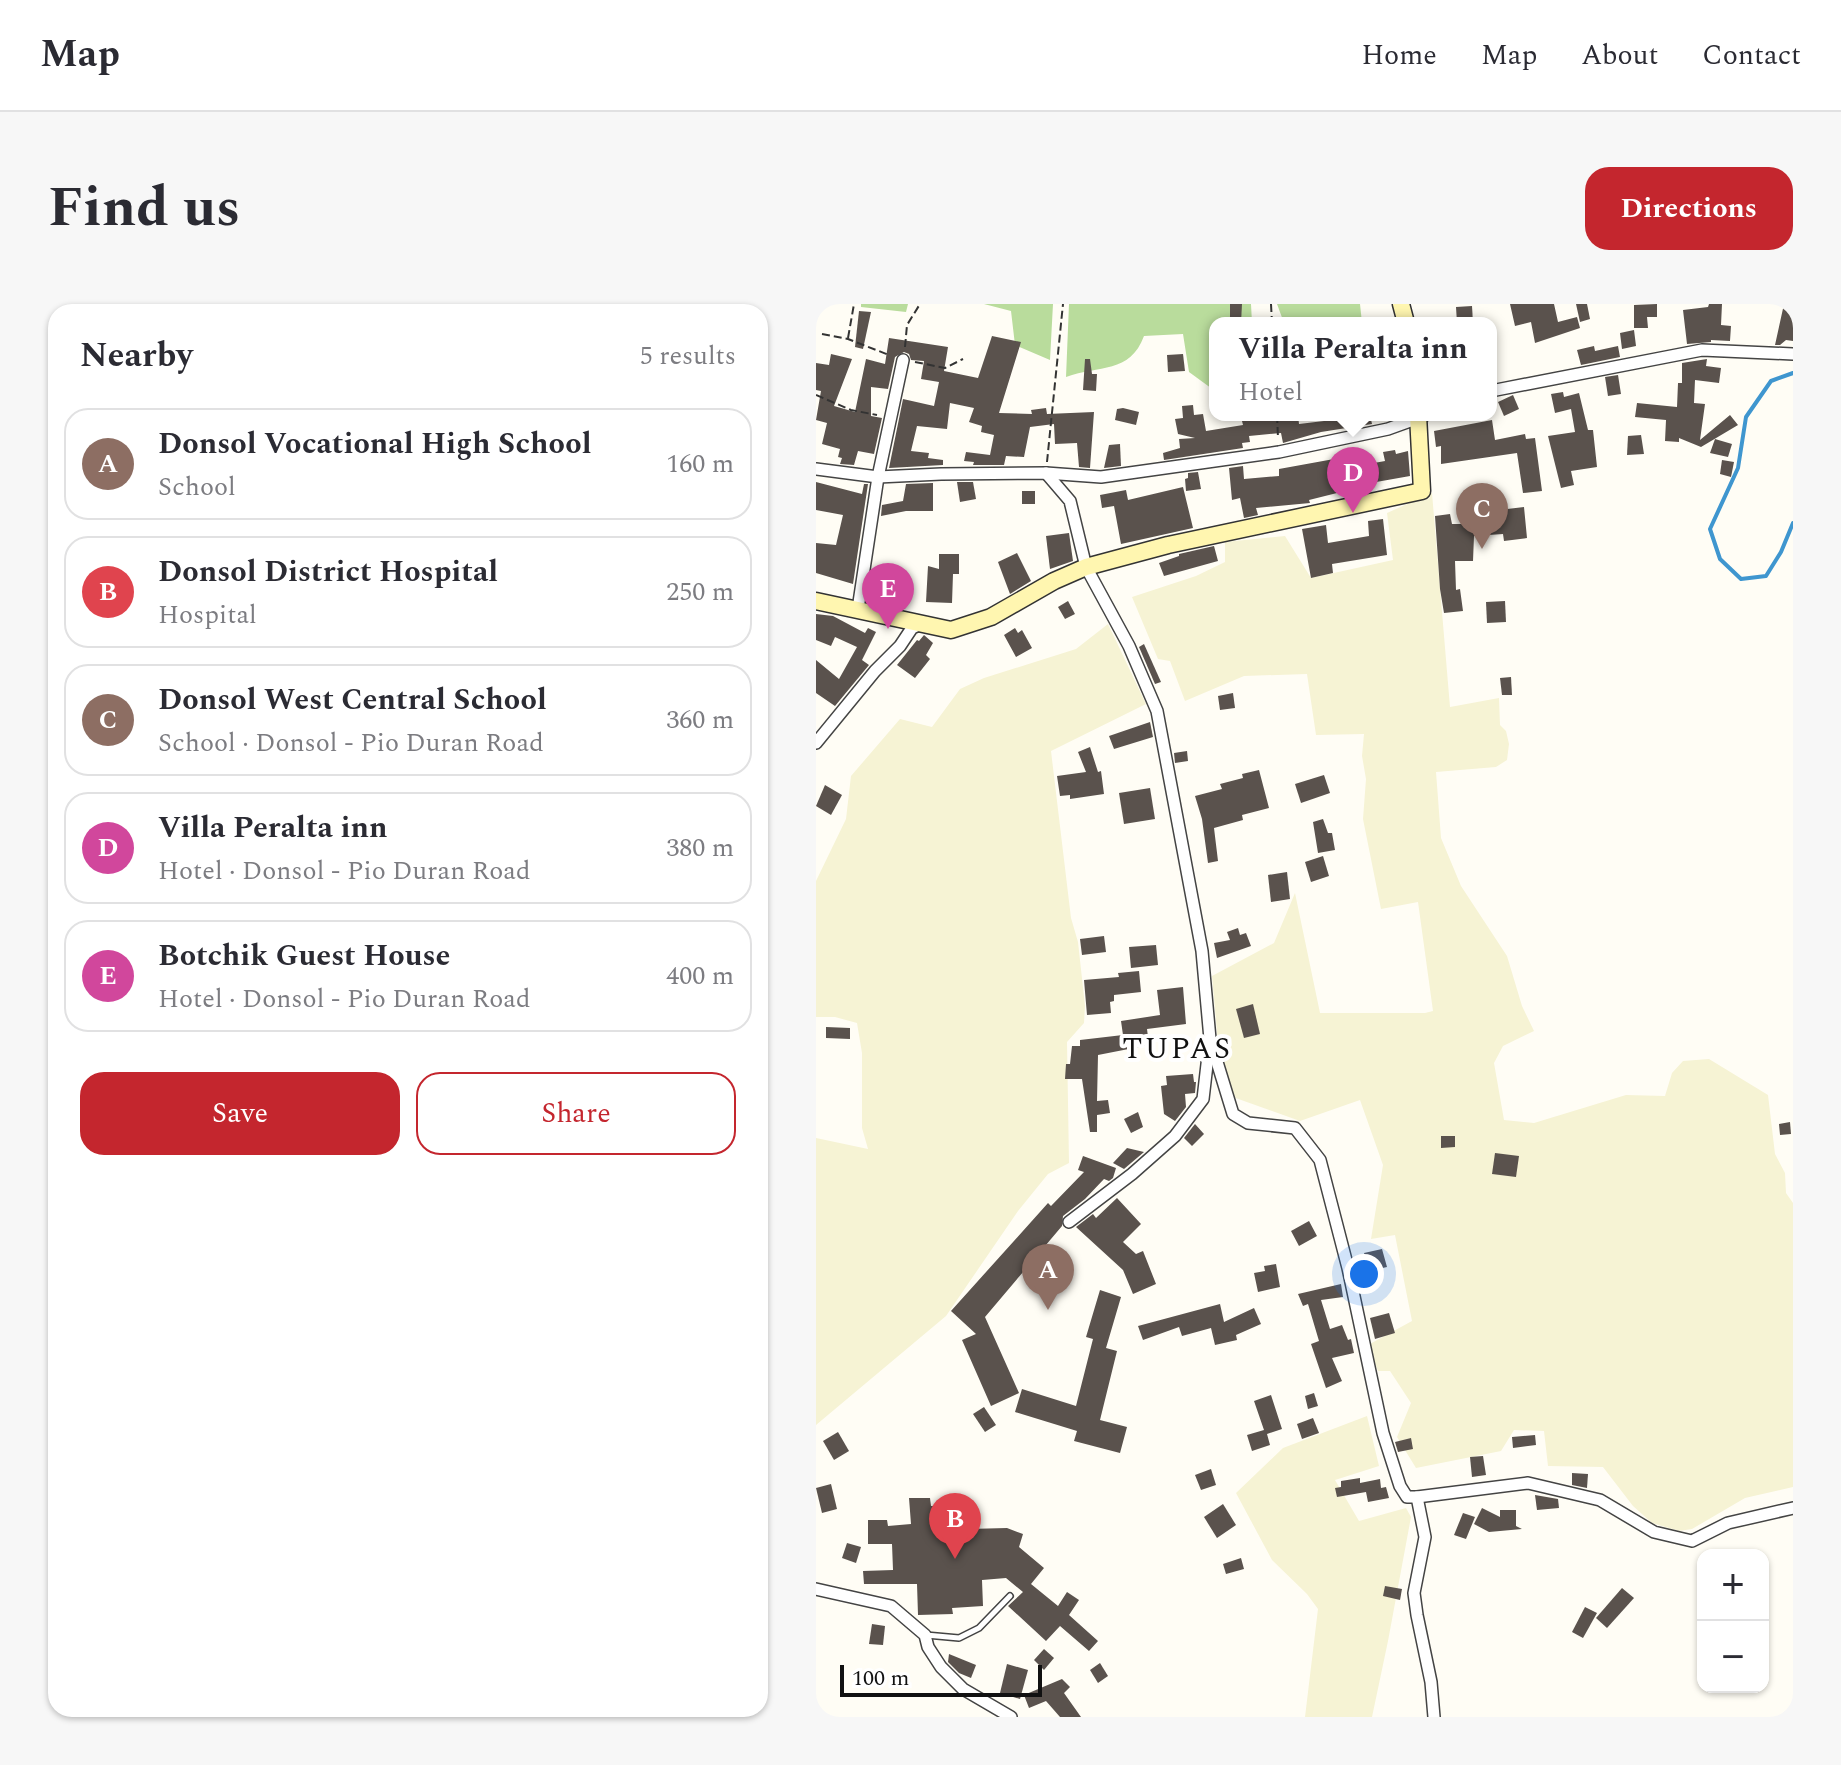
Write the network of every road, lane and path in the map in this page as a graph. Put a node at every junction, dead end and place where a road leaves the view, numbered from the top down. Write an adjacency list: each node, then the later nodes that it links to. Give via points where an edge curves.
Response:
1 (854, 304): 4 (path)
2 (920, 304): 6 (path, via 907,325)
3 (1063, 304): 15 (path)
4 (848, 339)
5 (1793, 354): 7 (street, via 1702,350)
6 (903, 360): 9 (street)
7 (1497, 390)
8 (816, 395): 9 (path)
9 (890, 418): 16 (street)
10 (1277, 421): 13 (path)
11 (1408, 421): 13 (street)
12 (1421, 421): 17 (main road, via 1422,491)
13 (1279, 452): 15 (street, via 1101,477)
14 (816, 469): 16 (street)
15 (1046, 473): 16 (street); 17 (street, via 1070,501)
16 (878, 477): 19 (street)
17 (1086, 567): 20 (main road, via 991,617 951,630); 22 (street, via 1157,711 1202,951)
18 (816, 601): 19 (main road)
19 (858, 609): 20 (main road)
20 (922, 624): 21 (street, via 912,628)
21 (816, 743)
22 (1210, 1039): 23 (street, via 1203,1099 1175,1136); 24 (street, via 1233,1114 1248,1123 1295,1128 1320,1160 1383,1433 1400,1486 1407,1497)
23 (1069, 1222)
24 (1417, 1497): 25 (street, via 1528,1483 1600,1500 1654,1532 1692,1541 1728,1523); 30 (street, via 1425,1537 1414,1593)
25 (1793, 1508)
26 (816, 1589): 28 (street, via 891,1606)
27 (1010, 1596): 28 (lane, via 979,1628 959,1638)
28 (925, 1635): 29 (street, via 941,1667 963,1689)
29 (1011, 1717)
30 (1434, 1717)

